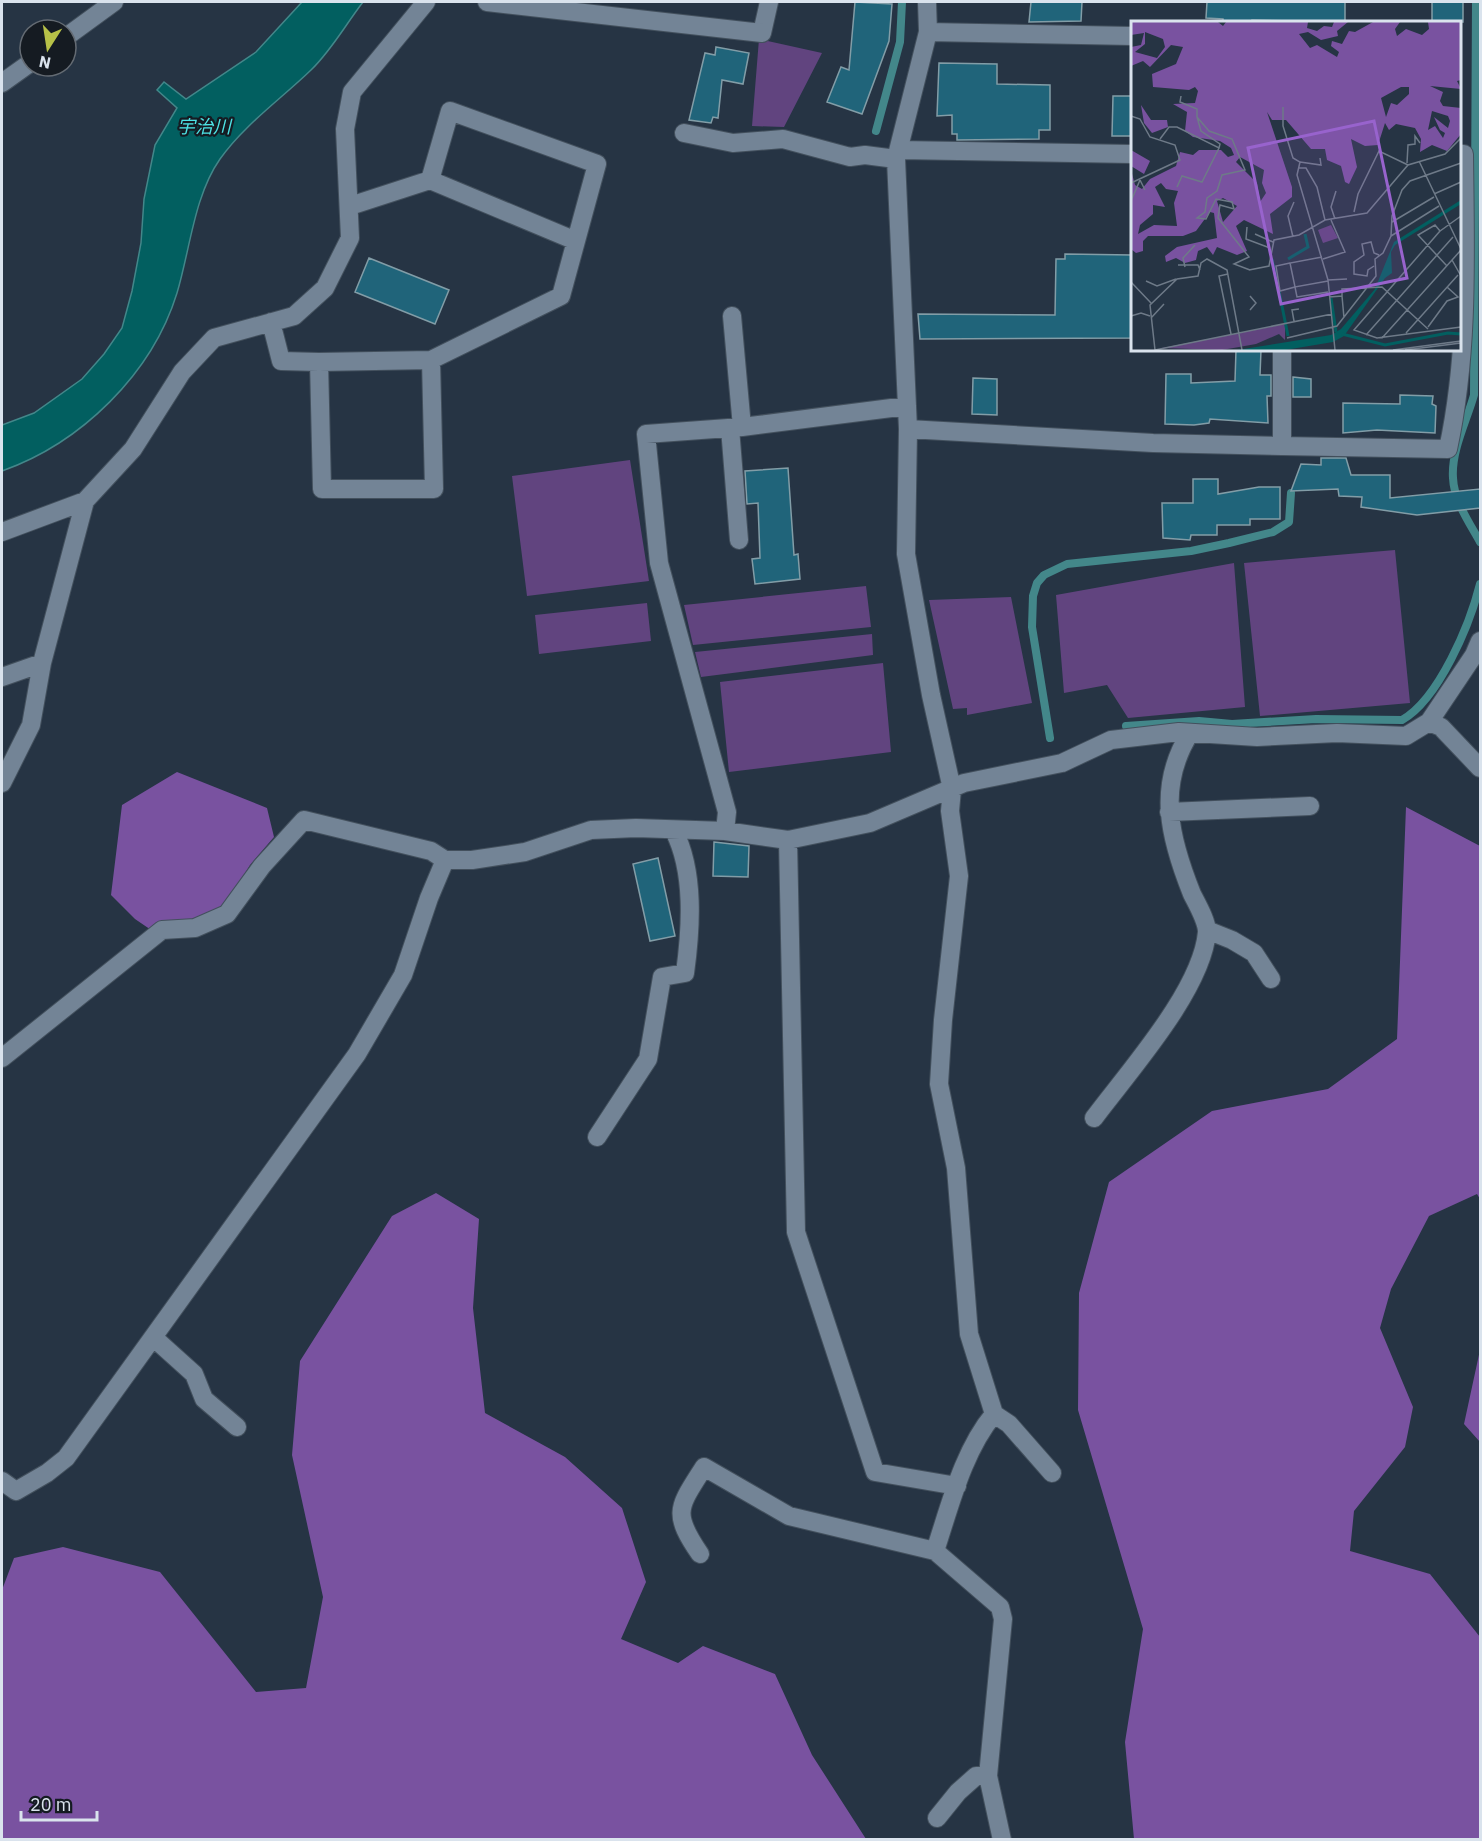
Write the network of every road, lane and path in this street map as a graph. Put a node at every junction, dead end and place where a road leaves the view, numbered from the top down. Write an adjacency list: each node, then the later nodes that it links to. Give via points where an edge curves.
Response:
1 (114, 2): 7 (street)
2 (426, 2): 17 (street, via 352,92 345,129)
3 (488, 2): 6 (street)
4 (769, 2): 6 (street, via 762,33)
5 (927, 2): 8 (street)
6 (613, 9)
7 (78, 28)
8 (928, 32): 9 (street); 13 (street)
9 (1131, 36)
10 (18, 72): 11 (street)
11 (2, 83)
12 (684, 133): 13 (street, via 733,143 783,139 850,157)
13 (898, 154): 14 (street); 27 (street)
14 (1131, 154)
15 (1461, 154): 19 (street)
16 (430, 180): 17 (street); 18 (street); 18 (street, via 450,111 597,164)
17 (350, 206): 21 (street, via 350,238 326,288 294,316)
18 (576, 241): 25 (street, via 561,296)
19 (1462, 305): 22 (street)
20 (732, 316): 28 (street)
21 (271, 322): 26 (street, via 281,361); 31 (street, via 214,338 182,372 133,449)
22 (1461, 329)
23 (1282, 351): 30 (street)
24 (1460, 351): 30 (street, via 1458,400 1448,449)
25 (431, 360): 26 (street); 26 (street, via 434,489 322,489)
26 (320, 362)
27 (907, 406): 28 (street); 29 (street)
28 (736, 428): 33 (street); 45 (street, via 646,434 659,563 727,812)
29 (908, 429): 30 (street, via 1153,444); 41 (street, via 906,554)
30 (1282, 446)
31 (85, 501): 32 (street); 35 (street)
32 (2, 532)
33 (739, 540)
34 (1478, 651): 37 (street)
35 (42, 663): 36 (street); 40 (street, via 31,725)
36 (2, 677)
37 (1430, 722): 38 (street, via 1406,736 1337,732 1257,737); 39 (street, via 1441,727)
38 (1190, 733): 41 (street, via 1112,740 1062,763 964,783); 43 (street, via 1172,777)
39 (1480, 768)
40 (2, 783)
41 (952, 789): 46 (street, via 870,823); 54 (street, via 950,811 959,876 939,1084 956,1168 969,1334)
42 (1310, 806): 43 (street)
43 (1169, 812): 48 (street, via 1180,861)
44 (674, 831): 45 (street); 47 (street, via 591,830 525,852); 52 (street, via 685,864 688,893 685,973 662,977 648,1059)
45 (725, 831): 46 (street)
46 (788, 840): 58 (street, via 796,1232 875,1473)
47 (446, 860): 50 (street, via 431,851 304,820 262,866 227,914 195,928 162,930); 53 (street, via 403,975 357,1053)
48 (1207, 930): 49 (street, via 1254,953); 51 (street, via 1197,971)
49 (1271, 979)
50 (2, 1058)
51 (1094, 1118)
52 (597, 1137)
53 (154, 1338): 55 (street, via 194,1374 204,1399); 57 (street, via 66,1458 16,1491)
54 (994, 1413): 56 (street, via 1009,1424); 58 (street, via 984,1425)
55 (237, 1427)
56 (1052, 1473)
57 (2, 1481)
58 (957, 1486): 59 (street)
59 (935, 1551): 60 (street, via 789,1516 704,1467 680,1513); 61 (street, via 1000,1607 1003,1619)
60 (700, 1554)
61 (988, 1776): 62 (street, via 976,1776); 63 (street)
62 (937, 1818)
63 (1002, 1839)

